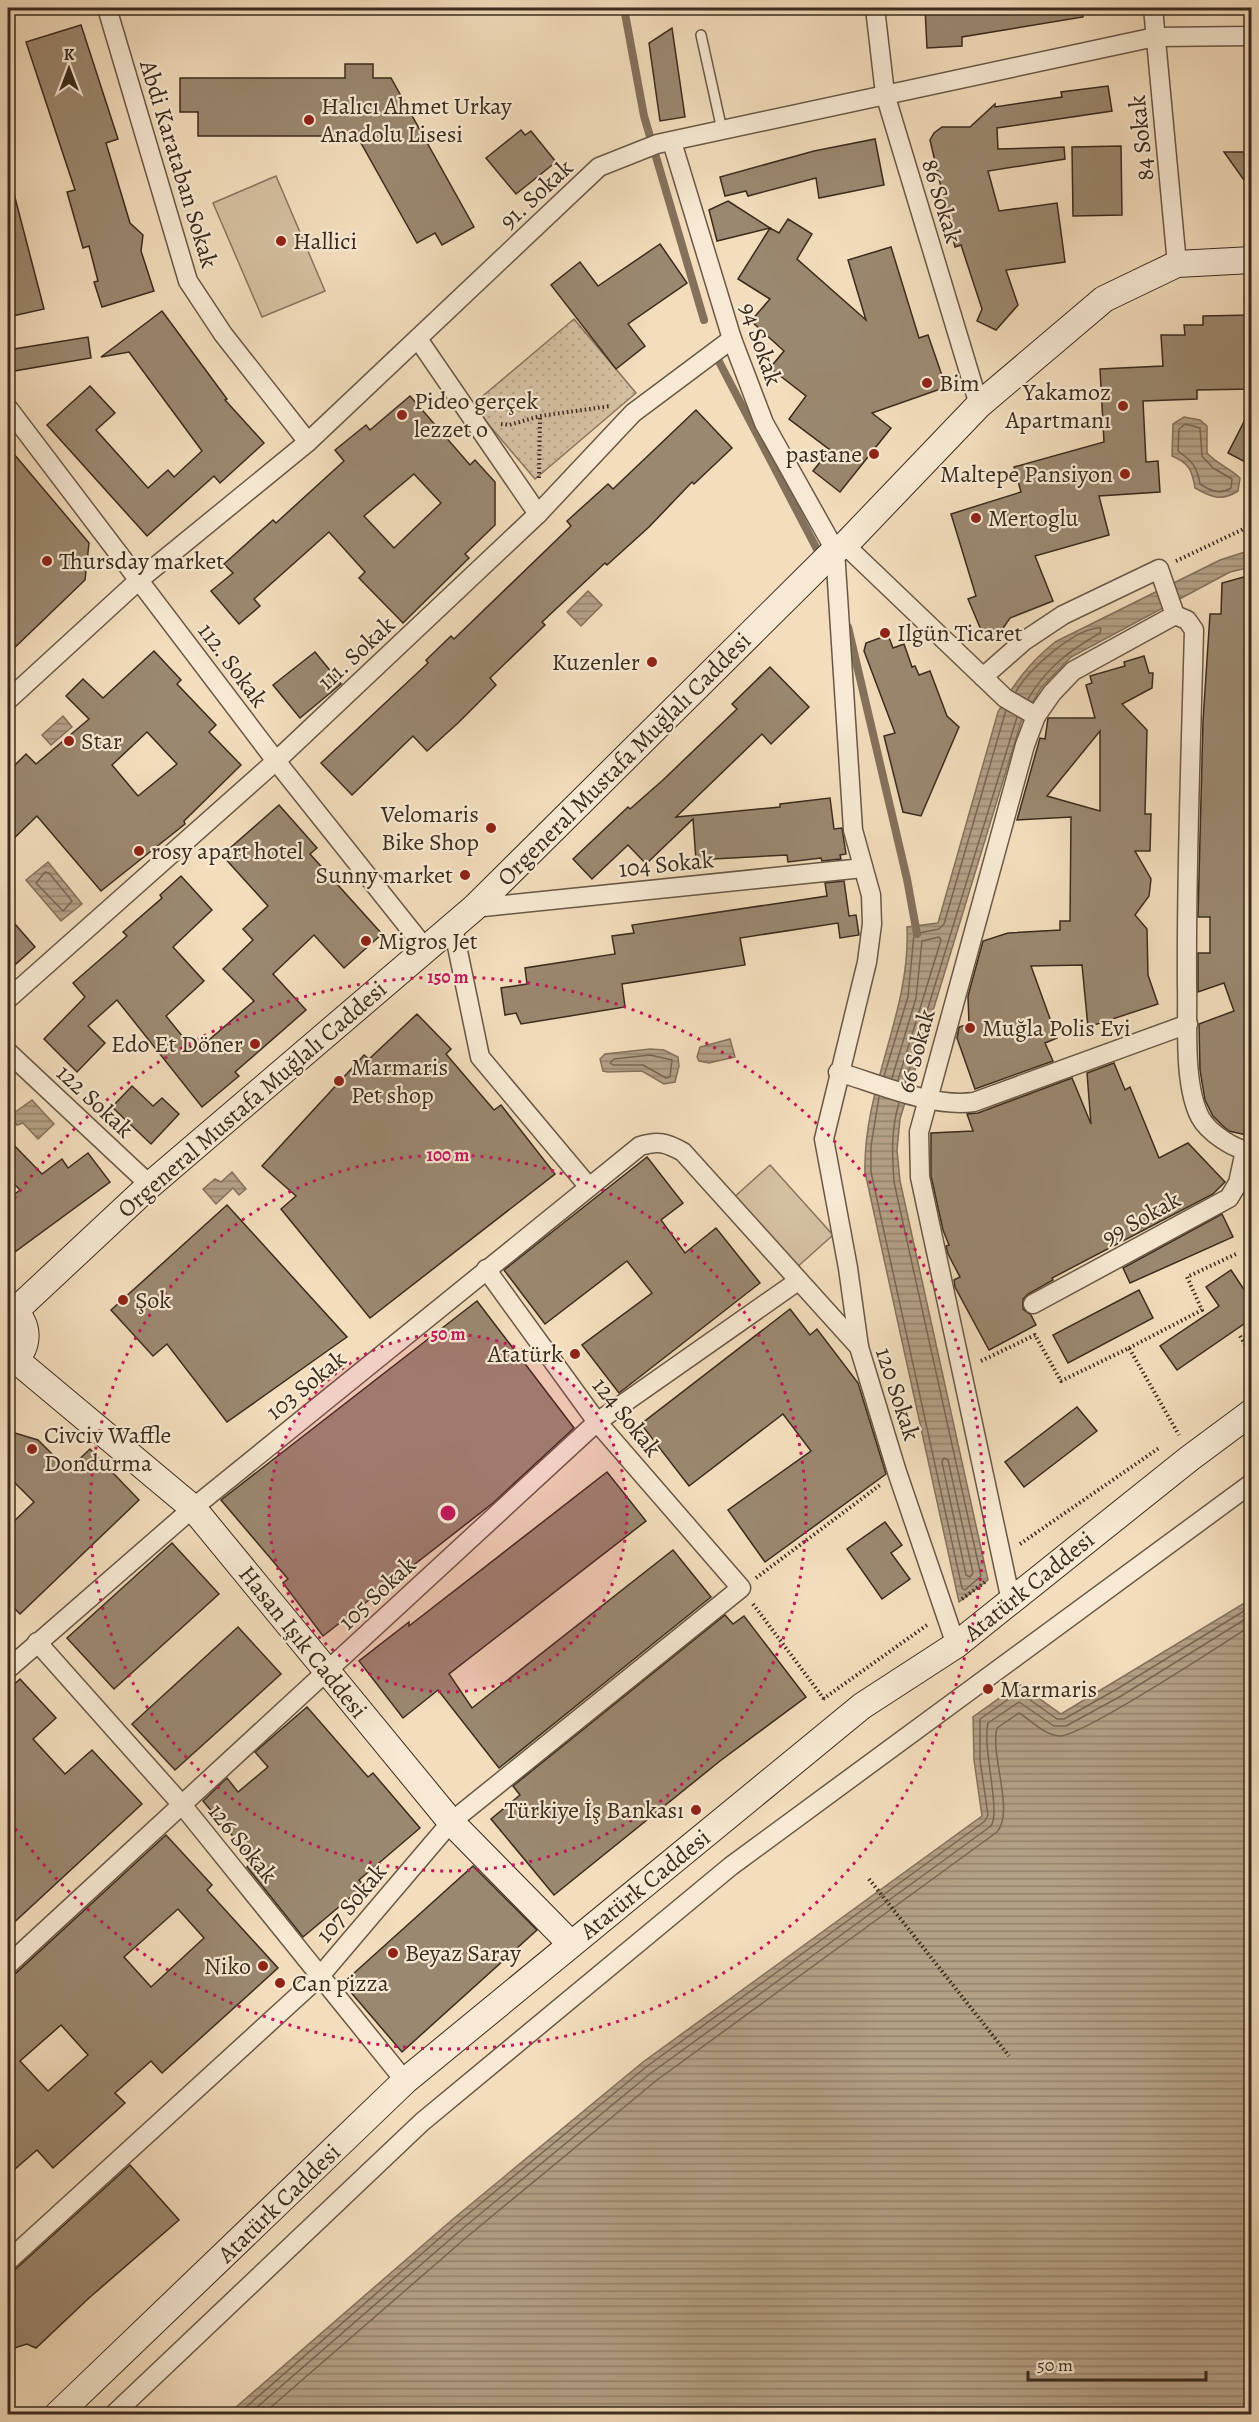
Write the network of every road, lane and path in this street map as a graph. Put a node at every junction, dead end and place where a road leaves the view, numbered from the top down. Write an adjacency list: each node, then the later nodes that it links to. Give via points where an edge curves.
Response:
1 (107, 8): 19 (street, Abdi Karataban Sokak, via 188,281 223,334)
2 (875, 8): 7 (street, 86 Sokak)
3 (1153, 8): 6 (street, 84 Sokak)
4 (701, 35): 8 (lane)
5 (1251, 36): 6 (street, 91. Sokak)
6 (1155, 37): 7 (street, 91. Sokak); 11 (street, 84 Sokak)
7 (885, 94): 8 (street, 91. Sokak); 14 (street, 86 Sokak)
8 (722, 130): 9 (street, 91. Sokak)
9 (665, 143): 12 (street, 91. Sokak, via 599,167); 13 (street, 94 Sokak)
10 (1251, 260): 11 (street, Orgeneral Mustafa Muğlalı Caddesi)
11 (1177, 264): 14 (street, Orgeneral Mustafa Muğlalı Caddesi, via 1104,299)
12 (418, 339): 18 (street); 19 (street, 91. Sokak)
13 (730, 341): 16 (street, 111. Sokak); 22 (street, 94 Sokak, via 764,423)
14 (979, 405): 22 (street, Orgeneral Mustafa Muğlalı Caddesi)
15 (8, 408): 24 (street, 112. Sokak)
16 (633, 413): 17 (path, via 609,405); 20 (street, 111. Sokak)
17 (540, 416): 18 (path, via 508,425); 20 (path)
18 (474, 421): 20 (street)
19 (308, 442): 24 (street, 91. Sokak)
20 (538, 514): 29 (street, 111. Sokak)
21 (1251, 525): 23 (path)
22 (840, 547): 26 (street); 30 (street, via 853,830); 31 (street, Orgeneral Mustafa Muğlalı Caddesi)
23 (1162, 578): 25 (street); 26 (street, via 1064,615 1024,640)
24 (139, 580): 27 (street, 91. Sokak); 29 (street, 112. Sokak)
25 (1173, 610): 28 (street, 66 Sokak, via 1073,672); 35 (street, via 1194,630 1186,899)
26 (983, 677): 28 (street, via 1005,698)
27 (8, 700)
28 (1032, 714): 38 (street, 66 Sokak)
29 (276, 761): 33 (street, 112. Sokak); 34 (street, 111. Sokak)
30 (862, 868): 31 (street, 104 Sokak); 37 (street, via 872,895 872,924 867,962)
31 (474, 908): 32 (street, Orgeneral Mustafa Muğlalı Caddesi)
32 (453, 927): 33 (street, Orgeneral Mustafa Muğlalı Caddesi); 42 (street, via 480,1057)
33 (425, 948): 41 (street, Orgeneral Mustafa Muğlalı Caddesi)
34 (8, 999)
35 (1188, 1023): 38 (street, via 974,1102 958,1104); 40 (street, via 1194,1101 1201,1118 1211,1131)
36 (8, 1052): 41 (street, 122 Sokak)
37 (838, 1072): 38 (street); 49 (street, via 824,1139 849,1268)
38 (921, 1096): 53 (street, 66 Sokak, via 920,1177)
39 (640, 1146): 42 (street, 103 Sokak); 45 (street, 120 Sokak, via 655,1141 683,1152)
40 (1248, 1151): 46 (street, 99 Sokak, via 1238,1184 1229,1198)
41 (150, 1185): 47 (street, Orgeneral Mustafa Muğlalı Caddesi)
42 (589, 1187): 44 (street, 103 Sokak)
43 (1236, 1254): 50 (path, via 1187,1277 1202,1310)
44 (486, 1269): 55 (street, 124 Sokak); 60 (street, 103 Sokak)
45 (798, 1281): 49 (street, 120 Sokak); 55 (street, 105 Sokak)
46 (1033, 1305)
47 (11, 1309): 52 (street, via 22,1320 26,1341)
48 (1240, 1336): 51 (path)
49 (859, 1347): 58 (street, 120 Sokak)
50 (1129, 1348): 53 (path, via 1060,1381 1035,1335); 57 (path)
51 (1251, 1355)
52 (12, 1363): 60 (street, Hasan Işık Caddesi)
53 (961, 1370): 61 (street, 66 Sokak)
54 (1251, 1412): 63 (street, Atatürk Caddesi)
55 (597, 1422): 62 (street, 124 Sokak); 68 (street, 105 Sokak)
56 (1188, 1428): 57 (path)
57 (1179, 1435): 61 (path, via 1015,1547)
58 (897, 1472): 62 (path); 64 (street, 120 Sokak)
59 (1251, 1483): 82 (street, via 731,1866 422,2122)
60 (193, 1508): 65 (street, 103 Sokak); 68 (street, Hasan Işık Caddesi)
61 (1004, 1568): 63 (street, 66 Sokak); 64 (path)
62 (741, 1588): 69 (path); 72 (street, 107 Sokak)
63 (1011, 1600): 66 (street, Atatürk Caddesi)
64 (945, 1612): 66 (street, 120 Sokak); 69 (path)
65 (37, 1642): 67 (street, 103 Sokak); 71 (street, 126 Sokak)
66 (956, 1645): 70 (street, Atatürk Caddesi)
67 (8, 1669)
68 (326, 1673): 71 (street, 105 Sokak); 72 (street, Hasan Işık Caddesi)
69 (823, 1699): 70 (path)
70 (842, 1723): 74 (street, Atatürk Caddesi)
71 (183, 1806): 75 (street, 105 Sokak); 76 (street, 126 Sokak)
72 (451, 1822): 74 (street, Hasan Işık Caddesi); 76 (street, 107 Sokak)
73 (868, 1879): 77 (path)
74 (571, 1944): 78 (street, Atatürk Caddesi)
75 (8, 1965)
76 (320, 1976): 78 (street, 126 Sokak); 79 (street, 107 Sokak)
77 (1009, 2056)
78 (405, 2081): 80 (street, Atatürk Caddesi)
79 (8, 2261)
80 (67, 2407): 81 (street, Atatürk Caddesi)
81 (44, 2415)
82 (114, 2415)

